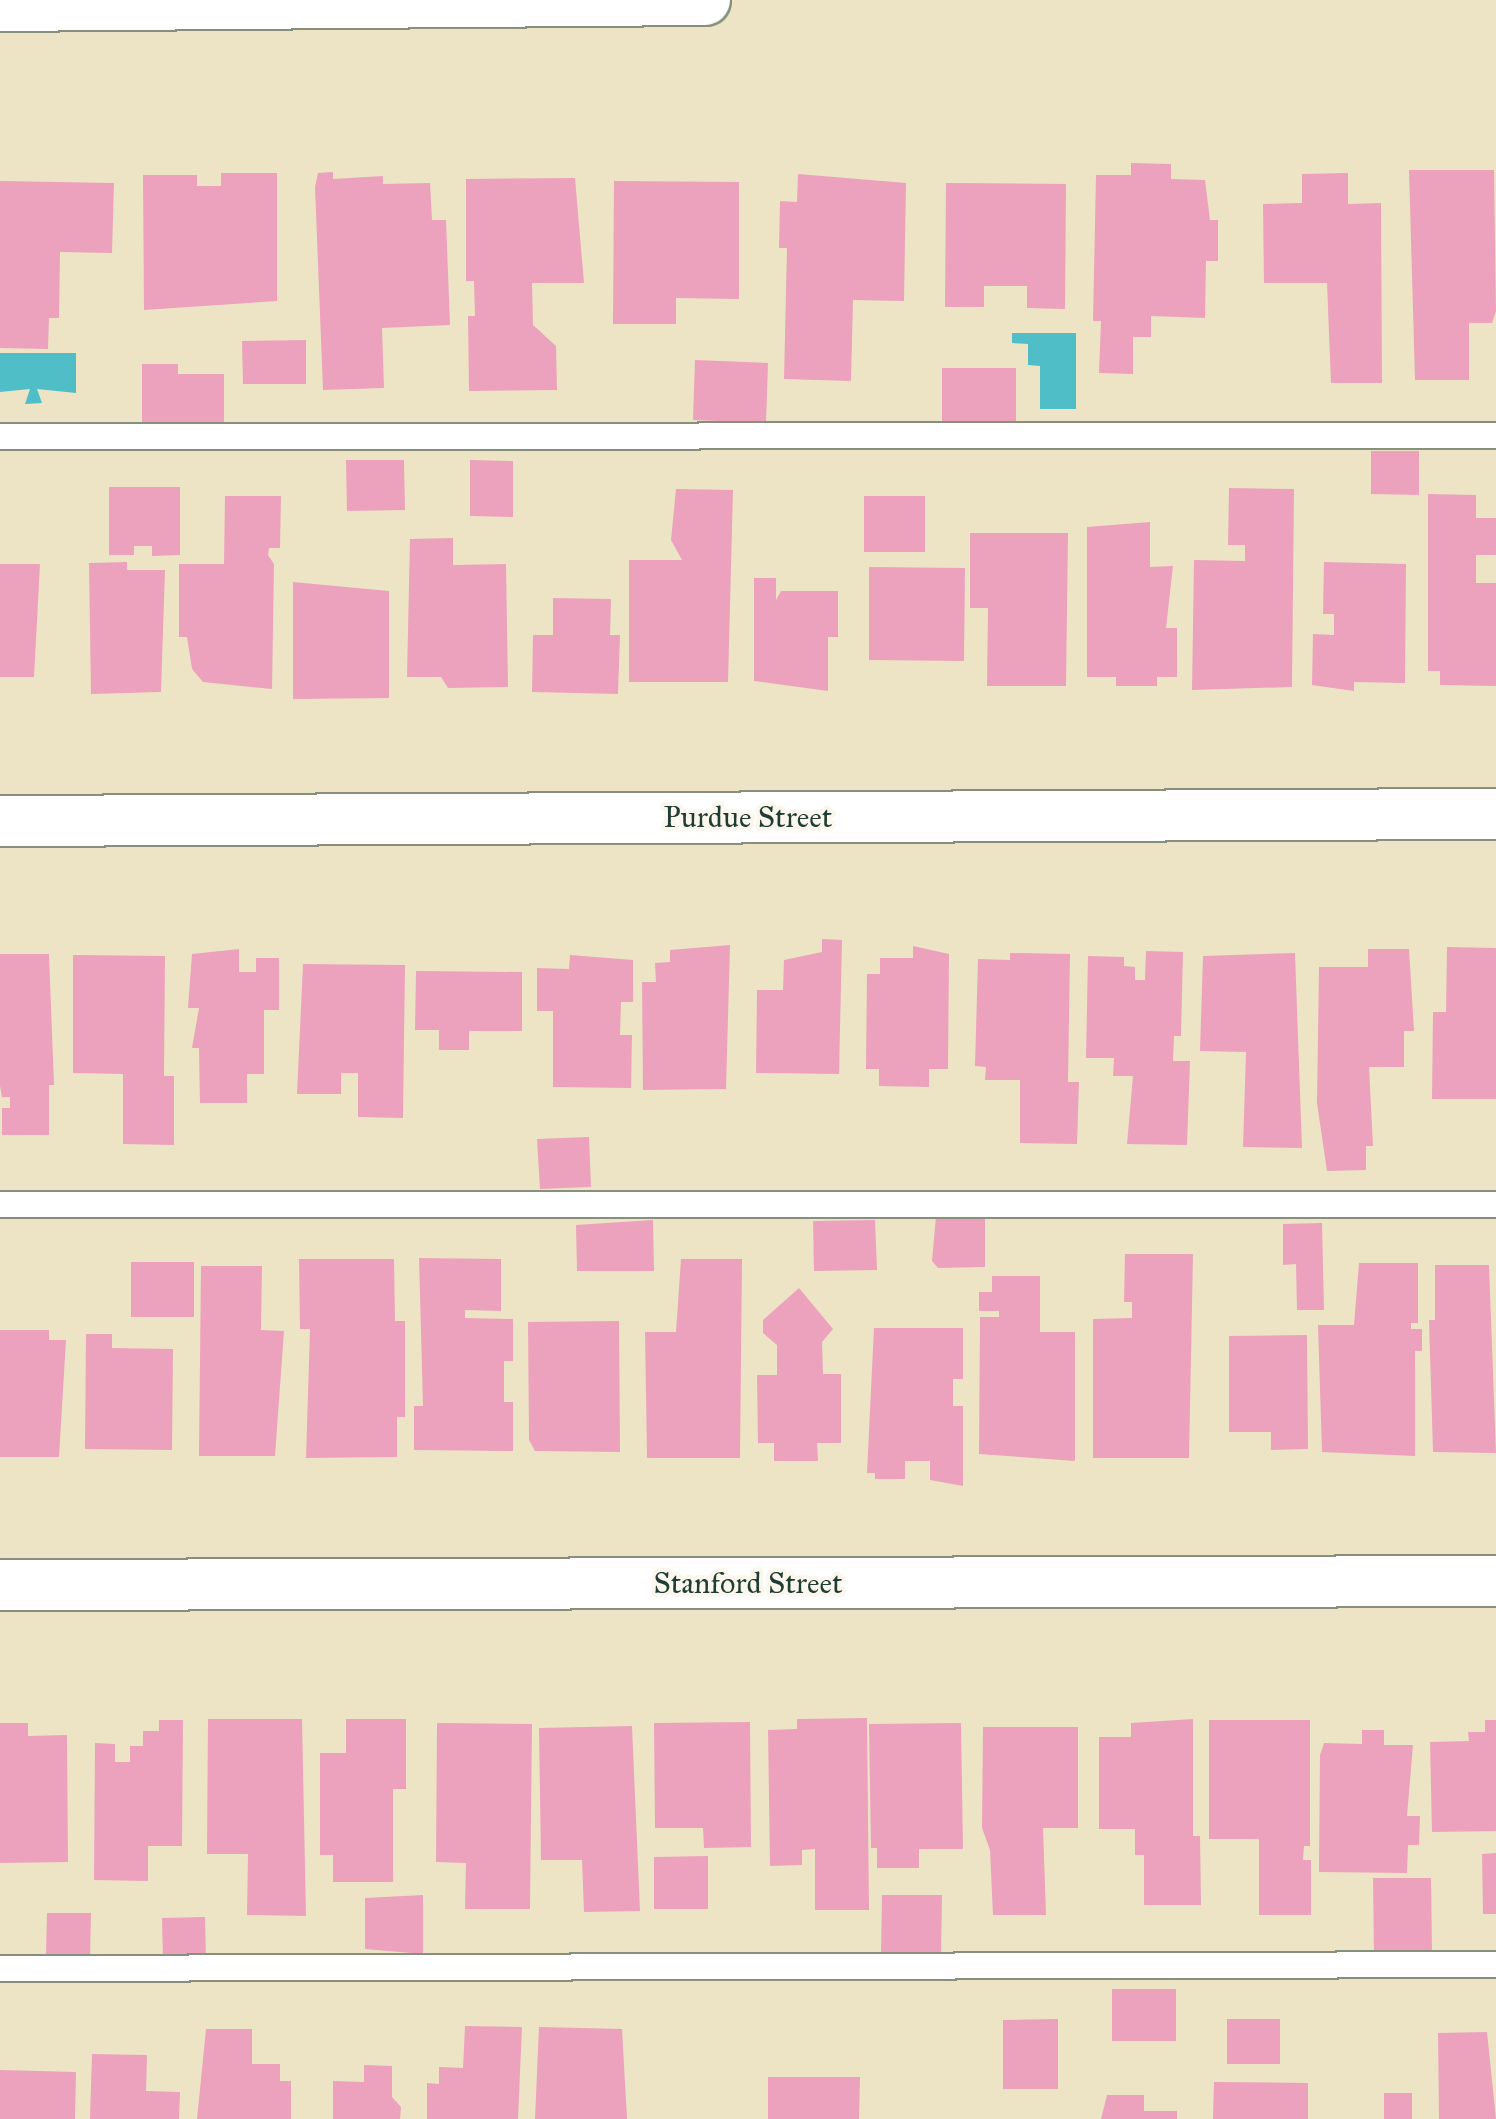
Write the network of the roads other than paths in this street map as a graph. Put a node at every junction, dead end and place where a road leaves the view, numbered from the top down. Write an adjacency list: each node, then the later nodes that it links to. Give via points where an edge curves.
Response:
1 (705, 0): 2 (street)
2 (13, 12)
3 (1496, 435): 4 (lane)
4 (0, 436)
5 (1496, 814): 6 (street, Purdue Street)
6 (0, 821)
7 (0, 1204): 8 (lane)
8 (1496, 1204)
9 (1496, 1581): 10 (street, Stanford Street)
10 (0, 1586)
11 (1496, 1964): 12 (lane)
12 (0, 1968)

